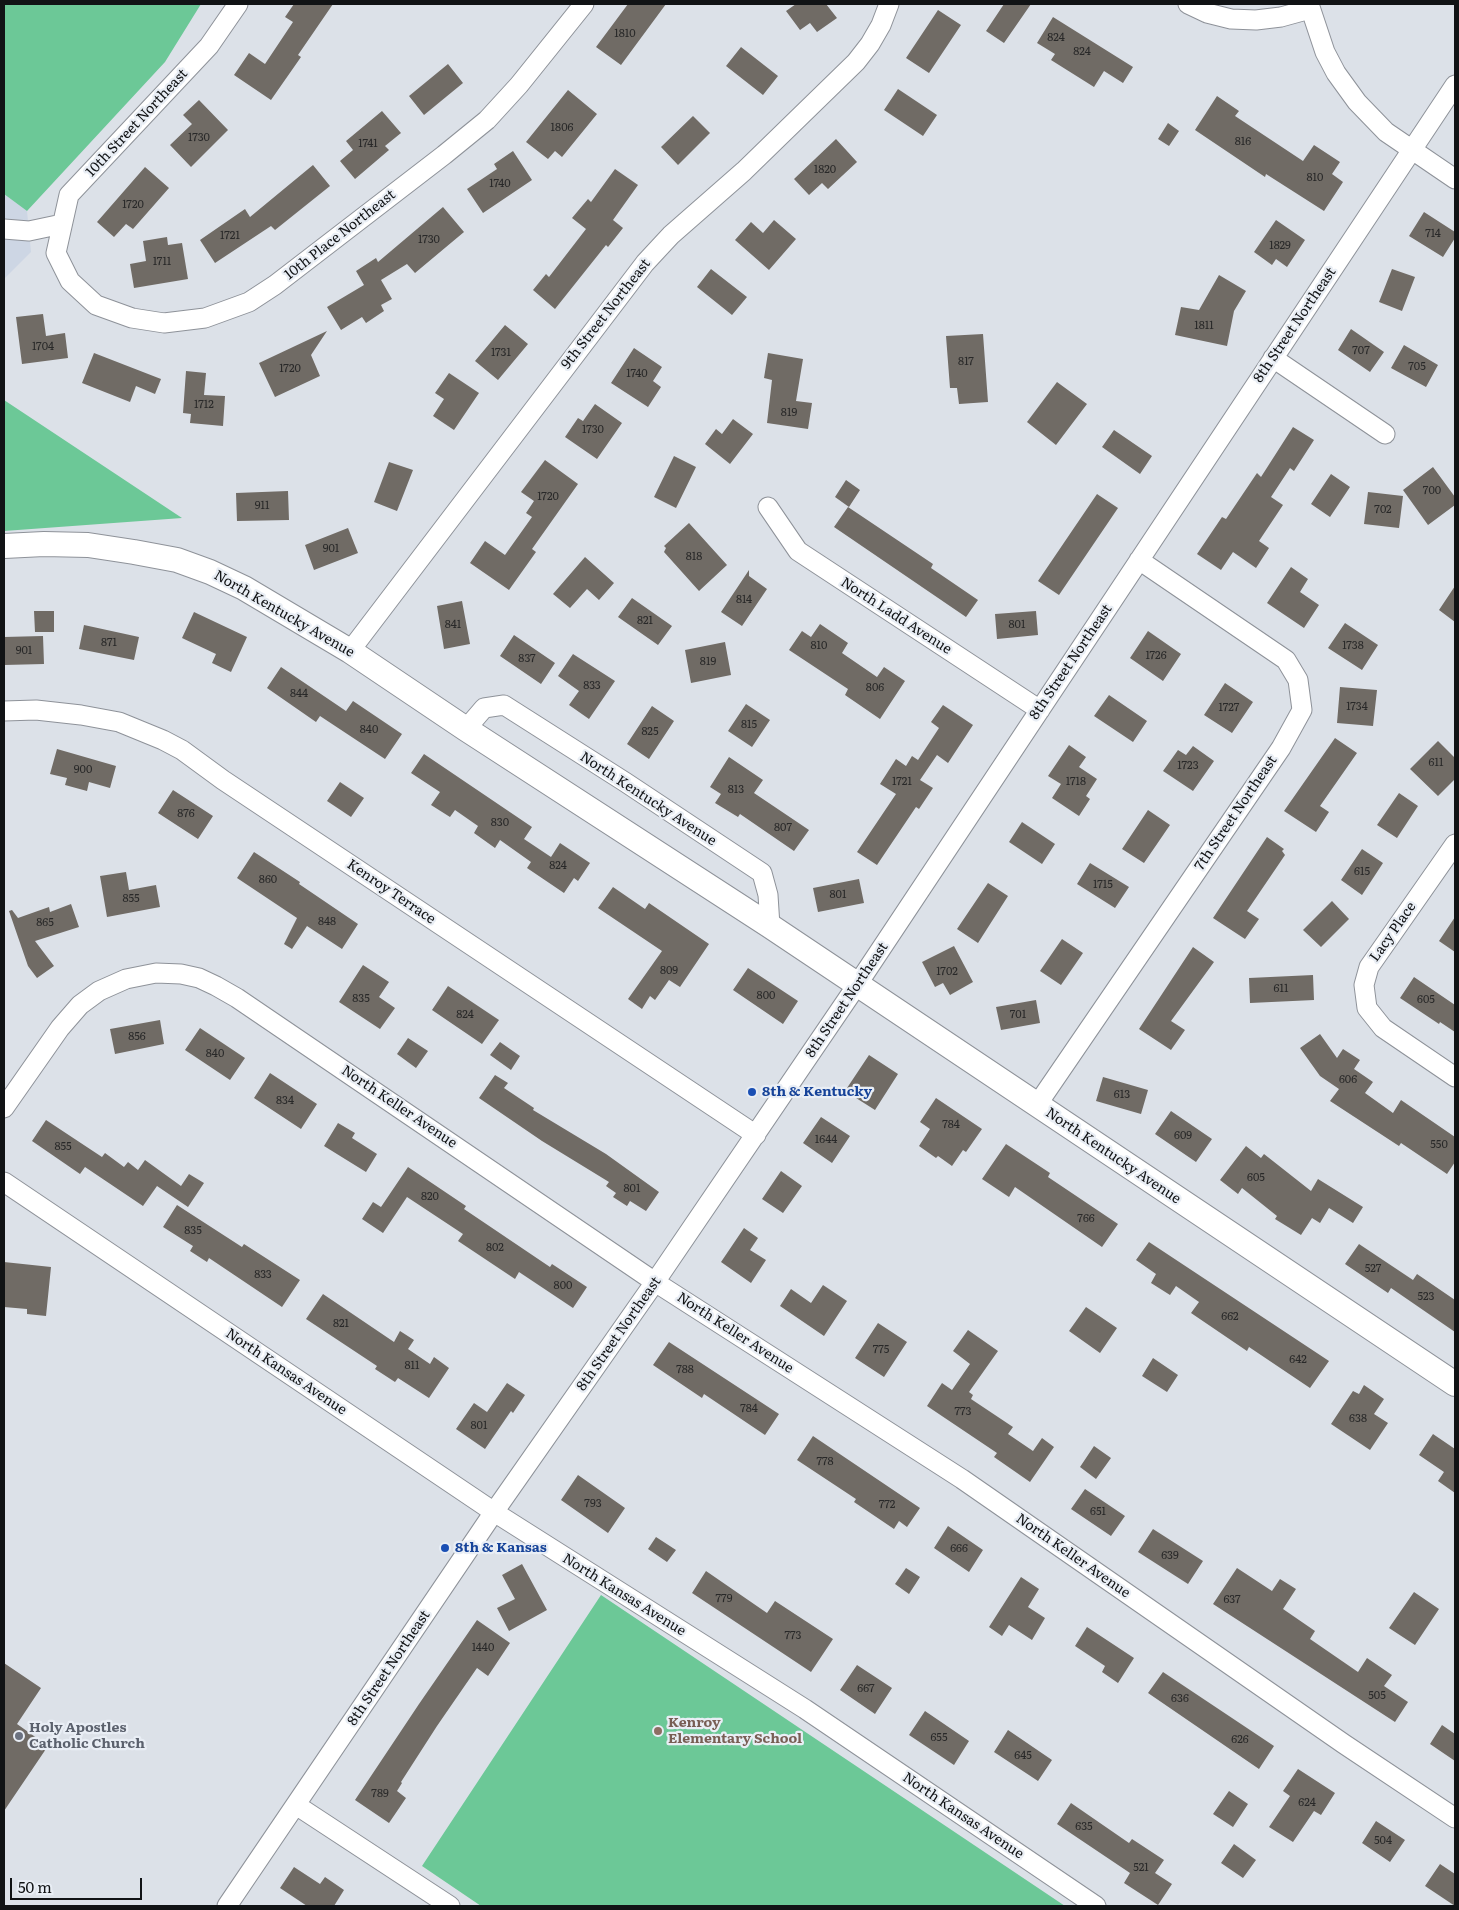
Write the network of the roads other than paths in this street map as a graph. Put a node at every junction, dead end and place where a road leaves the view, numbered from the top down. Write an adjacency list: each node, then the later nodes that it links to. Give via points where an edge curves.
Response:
1 (238, 4): 9 (street, 10th Street Northeast, via 209,46 69,195)
2 (584, 4): 11 (street, 10th Place Northeast, via 487,120 282,280 249,302 205,318 164,323 132,318 96,305 70,281)
3 (889, 4): 17 (street, 9th Street Northeast, via 881,25 856,62 645,263)
4 (1188, 4): 5 (street, via 1223,17 1256,20 1281,17)
5 (1309, 6): 7 (street, via 1325,52 1344,86 1372,119)
6 (1455, 85): 7 (street, 8th Street Northeast)
7 (1412, 150): 8 (street); 12 (street, 8th Street Northeast)
8 (1455, 179)
9 (62, 224): 10 (street, via 29,231); 11 (street, 10th Street Northeast)
10 (4, 229)
11 (56, 253)
12 (1273, 358): 13 (street); 16 (street, 8th Street Northeast)
13 (1385, 434)
14 (768, 507): 18 (street, North Ladd Avenue, via 798,551)
15 (14, 545): 17 (main road, North Kentucky Avenue, via 88,545 177,560 244,588)
16 (1139, 560): 18 (street, 8th Street Northeast); 25 (street, 7th Street Northeast, via 1286,660 1298,680 1302,710 1282,748)
17 (350, 651): 20 (main road, North Kentucky Avenue)
18 (1040, 710): 23 (street, 8th Street Northeast)
19 (4, 711): 27 (street, Kenroy Terrace, via 81,714 119,722 169,743)
20 (466, 729): 22 (main road, North Kentucky Avenue); 22 (street, North Kentucky Avenue, via 484,708 504,705 625,782 762,873 768,895)
21 (1455, 844): 24 (street, Lacy Place, via 1368,967 1364,985 1367,1008 1383,1028)
22 (770, 926): 23 (main road, North Kentucky Avenue)
23 (857, 985): 25 (main road, North Kentucky Avenue); 27 (street, 8th Street Northeast)
24 (1455, 1077)
25 (1037, 1105): 30 (main road, North Kentucky Avenue)
26 (4, 1108): 29 (street, North Keller Avenue, via 60,1028 80,1005 99,992 126,979 156,973 199,978 237,998)
27 (756, 1135): 29 (street, 8th Street Northeast)
28 (4, 1182): 31 (street, North Kansas Avenue)
29 (656, 1282): 31 (street, 8th Street Northeast); 33 (street, North Keller Avenue, via 962,1480)
30 (1455, 1384)
31 (494, 1512): 32 (street, 8th Street Northeast); 36 (street, North Kansas Avenue, via 805,1710)
32 (296, 1805): 34 (street, 8th Street Northeast); 35 (street)
33 (1455, 1818)
34 (227, 1906)
35 (450, 1906)
36 (1096, 1906)

